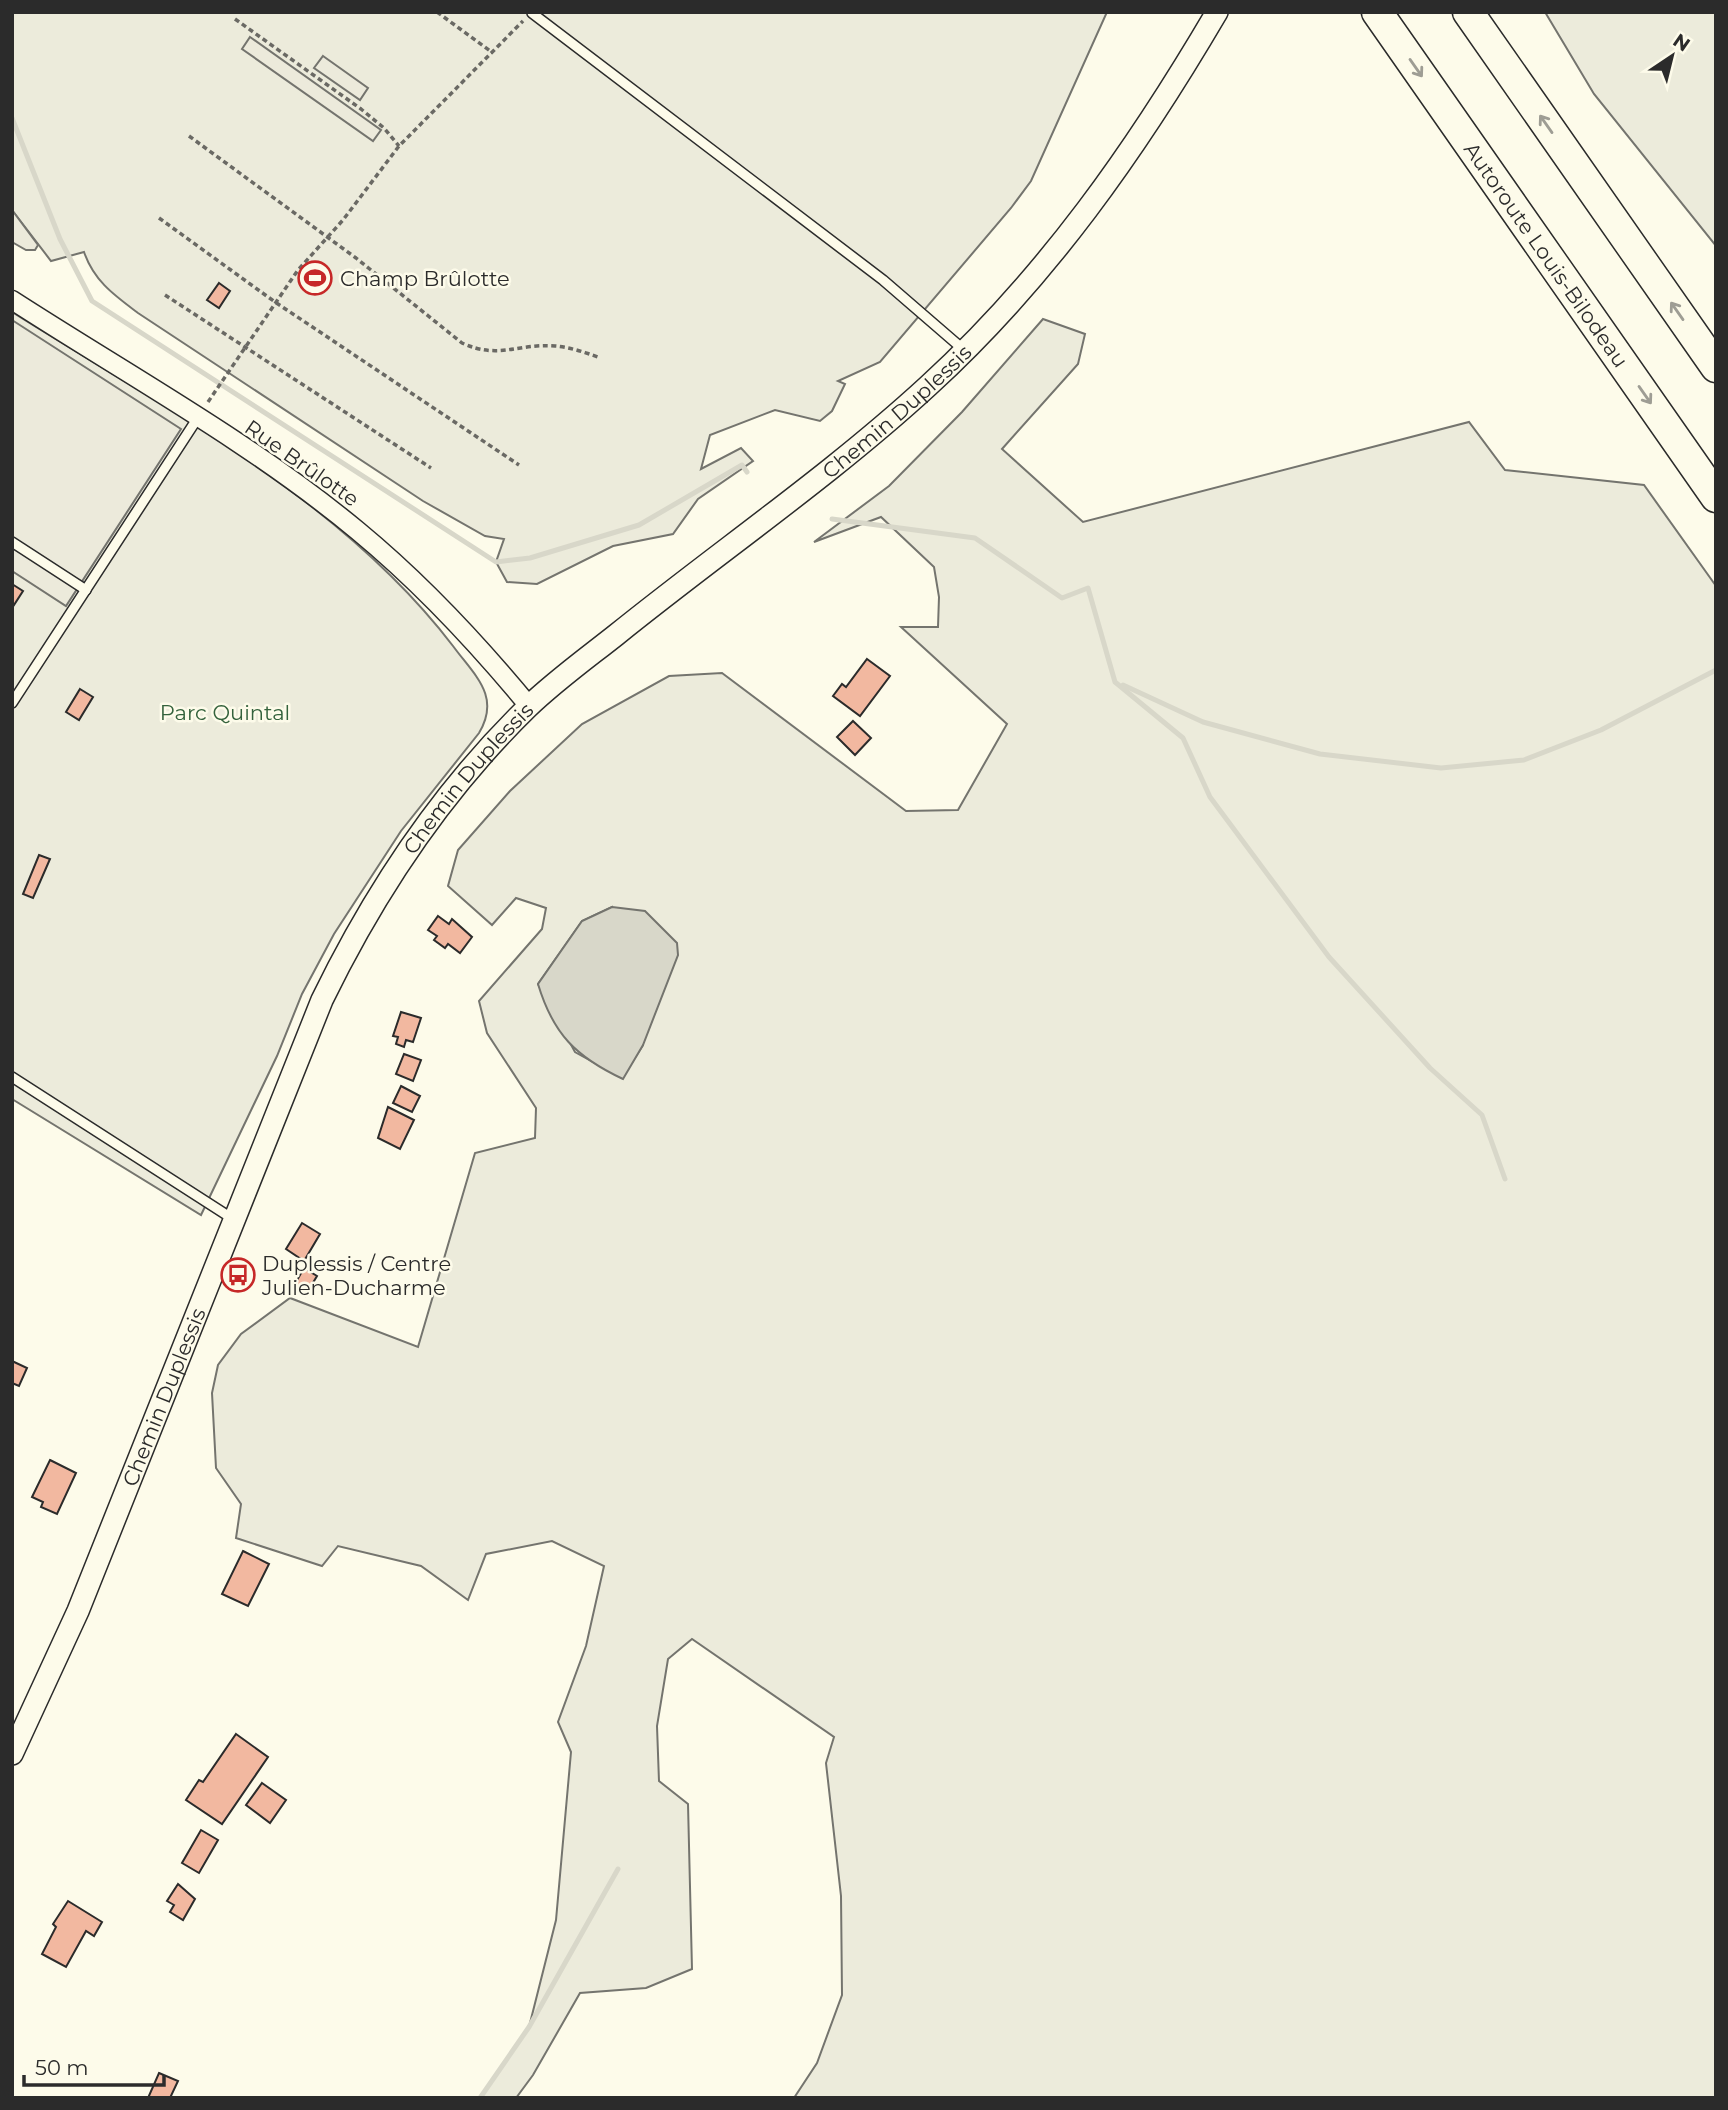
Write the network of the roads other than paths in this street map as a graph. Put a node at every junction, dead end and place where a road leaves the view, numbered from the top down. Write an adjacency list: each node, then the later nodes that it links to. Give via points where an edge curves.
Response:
1 (1217, 12): 6 (street, Chemin Duplessis, via 1111,181 1038,273)
2 (1377, 12): 9 (highway, Autoroute Louis-Bilodeau, one-way to 9)
3 (1468, 12): 7 (highway, one-way to 3)
4 (532, 13): 6 (lane, via 883,280)
5 (12, 300): 8 (street, Rue Brûlotte)
6 (965, 351): 13 (street, Chemin Duplessis, via 841,461)
7 (1716, 367)
8 (197, 419): 11 (lane); 13 (street, Rue Brûlotte, via 286,476 367,539 445,611)
9 (1716, 497)
10 (12, 542): 11 (lane)
11 (86, 590): 12 (lane)
12 (12, 703)
13 (529, 706): 15 (street, Chemin Duplessis, via 466,774 366,914 322,1000)
14 (12, 1077): 15 (lane)
15 (235, 1220): 16 (street, Chemin Duplessis, via 78,1611)
16 (12, 1754)

